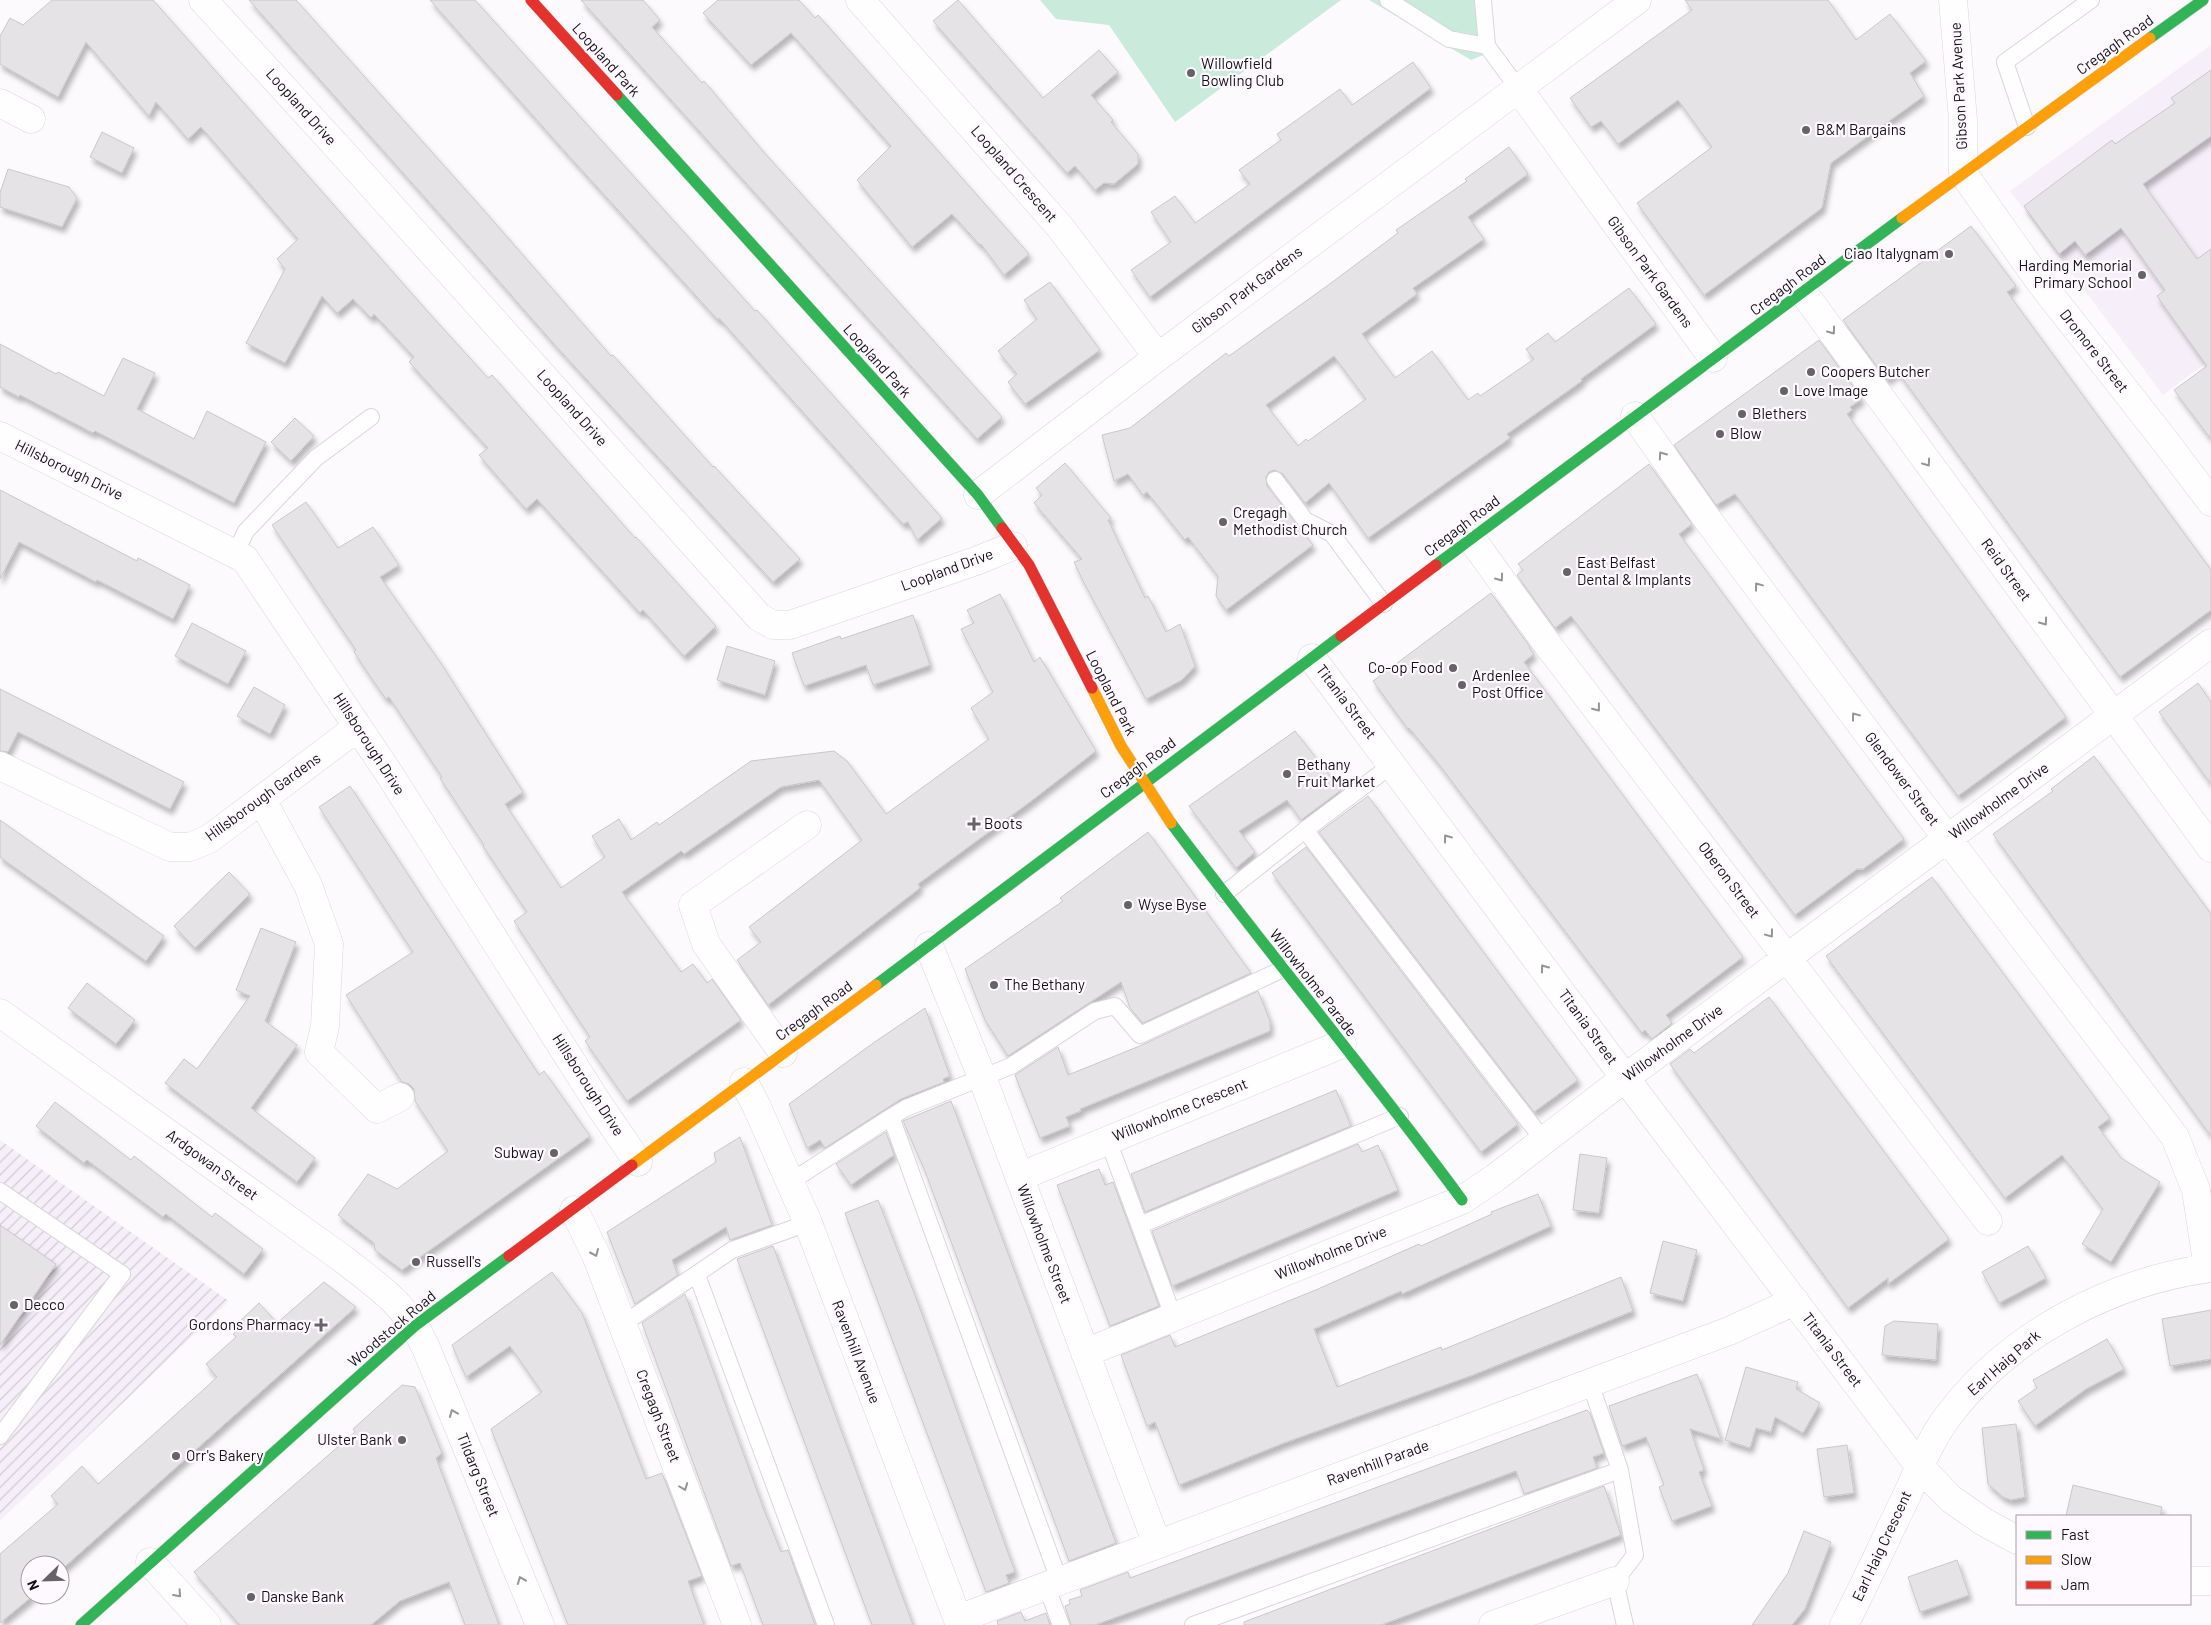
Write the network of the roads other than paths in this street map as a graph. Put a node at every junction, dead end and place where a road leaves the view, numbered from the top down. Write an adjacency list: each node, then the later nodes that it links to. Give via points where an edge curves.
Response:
1 (203, 0): 26 (street, Loopland Drive, via 760,617 774,625 790,625)
2 (531, 0): 23 (street, Loopland Park)
3 (860, 0): 17 (street, Loopland Crescent, via 1060,227)
4 (1388, 0): 10 (lane, via 1448,39)
5 (1483, 0): 10 (lane)
6 (1637, 0): 11 (street, Gibson Park Gardens)
7 (1953, 0): 15 (street, Gibson Park Avenue, via 1963,120)
8 (2091, 0): 14 (lane, via 2004,62)
9 (2201, 3): 14 (street, Cregagh Road)
10 (1488, 46): 11 (lane)
11 (1518, 88): 17 (street, Gibson Park Gardens); 18 (street, Gibson Park Gardens)
12 (0, 103): 13 (street)
13 (31, 119)
14 (2027, 127): 15 (street, Cregagh Road)
15 (1963, 173): 16 (street, Cregagh Road); 24 (street, Dromore Street, via 2035,275)
16 (1803, 292): 18 (street, Cregagh Road); 31 (street, Reid Street, one-way to 31)
17 (1158, 357): 23 (street, Gibson Park Gardens)
18 (1713, 358): 19 (street, Cregagh Road)
19 (1635, 416): 25 (street, Cregagh Road); 39 (street, Glendower Street, one-way to 19, via 1710,523)
20 (371, 417): 27 (lane, via 316,458 246,531)
21 (0, 436): 27 (street, Hillsborough Drive)
22 (1275, 480): 28 (lane, via 1306,520 1332,534)
23 (978, 495): 26 (street, Loopland Park)
24 (2211, 502)
25 (1471, 538): 28 (street, Cregagh Road); 43 (street, Oberon Street, one-way to 43, via 1548,645)
26 (1013, 546): 35 (street, Loopland Park, via 1029,565 1121,746)
27 (235, 554): 32 (street, Hillsborough Drive, via 245,559)
28 (1384, 604): 30 (street, Cregagh Road)
29 (2211, 643): 31 (street, Willowholme Drive)
30 (1312, 658): 33 (street, Titania Street); 35 (street, Cregagh Road)
31 (2114, 717): 39 (street, Willowholme Drive); 40 (street, Reid Street)
32 (358, 727): 36 (street, Hillsborough Gardens); 57 (street, Hillsborough Drive)
33 (1393, 764): 38 (lane); 49 (street, Titania Street, one-way to 33)
34 (0, 766): 36 (street, Hillsborough Gardens, via 170,847 190,847 209,839)
35 (1144, 782): 41 (street, Willowholme Parade); 42 (street, Cregagh Road)
36 (262, 800): 51 (street, via 308,885 329,944 325,1026 319,1052 376,1110)
37 (807, 825): 47 (street, via 693,905 706,944)
38 (1305, 830): 41 (lane); 56 (lane)
39 (1947, 839): 43 (street, Willowholme Drive); 54 (street, Glendower Street)
40 (2211, 848)
41 (1224, 894): 44 (street, Willowholme Parade)
42 (929, 946): 47 (street, Cregagh Road); 48 (street, Willowholme Street)
43 (1788, 958): 49 (street, Willowholme Drive); 63 (street, Oberon Street)
44 (1283, 969): 46 (street, Willowholme Parade); 48 (lane, via 1140,1035 1116,1006 1095,1012 1011,1066)
45 (0, 1013): 71 (street, Ardgowan Street, via 343,1259 395,1300)
46 (1342, 1044): 52 (street, Willowholme Parade); 55 (street, Willowholme Crescent)
47 (783, 1053): 50 (street, Cregagh Road)
48 (982, 1077): 53 (lane, via 906,1108); 58 (street, Willowholme Street)
49 (1625, 1078): 56 (street, Willowholme Drive); 68 (street, Titania Street)
50 (744, 1082): 57 (street, Woodstock Road); 59 (street, Ravenhill Avenue)
51 (400, 1097)
52 (1400, 1116): 61 (street, Willowholme Parade); 65 (lane)
53 (891, 1118): 59 (lane); 83 (lane)
54 (2175, 1137): 66 (street, Earl Haig Park, via 2196,1190)
55 (1108, 1140): 58 (street, Willowholme Crescent); 65 (lane)
56 (1544, 1141): 61 (street, Willowholme Drive)
57 (638, 1162): 62 (street, Woodstock Road)
58 (1019, 1177): 72 (street, Willowholme Street)
59 (790, 1182): 64 (street, Ravenhill Avenue)
60 (0, 1191): 74 (lane, via 122,1274)
61 (1462, 1200): 69 (street, Willowholme Drive)
62 (574, 1210): 70 (street, Cregagh Street, one-way to 70); 71 (street, Woodstock Road)
63 (1988, 1221)
64 (808, 1222): 67 (lane, via 732,1250); 84 (street, Ravenhill Avenue)
65 (1140, 1225): 69 (lane)
66 (2209, 1268): 75 (street, Earl Haig Park, via 2126,1288 2086,1304 2047,1326 1977,1383 1949,1415)
67 (697, 1275): 70 (lane); 89 (lane)
68 (1796, 1301): 73 (street, Ravenhill Parade, via 1729,1331); 75 (street, Titania Street)
69 (1172, 1316): 72 (street, Willowholme Drive)
70 (623, 1324): 88 (street, Cregagh Street, one-way to 88)
71 (416, 1325): 79 (street, Woodstock Road); 87 (street, Tildarg Street, one-way to 71)
72 (1085, 1353): 78 (street, Willowholme Street)
73 (1590, 1383): 76 (lane); 78 (street, Ravenhill Parade)
74 (0, 1436)
75 (1920, 1467): 77 (street, via 1951,1499); 94 (street, Earl Haig Crescent)
76 (1620, 1470): 80 (lane, via 1635,1555); 91 (lane)
77 (2016, 1539)
78 (1157, 1544): 83 (street, Ravenhill Parade)
79 (150, 1562): 85 (street, Woodstock Road); 86 (street, one-way to 86)
80 (1615, 1581): 92 (street); 93 (lane)
81 (2191, 1581): 82 (street)
82 (2211, 1581)
83 (1053, 1583): 84 (street, Ravenhill Parade); 90 (lane)
84 (959, 1622)
85 (83, 1623)
86 (207, 1625)
87 (540, 1625)
88 (737, 1625)
89 (826, 1625)
90 (1061, 1625)
91 (1193, 1625)
92 (1493, 1625)
93 (1625, 1625)
94 (1844, 1625)

